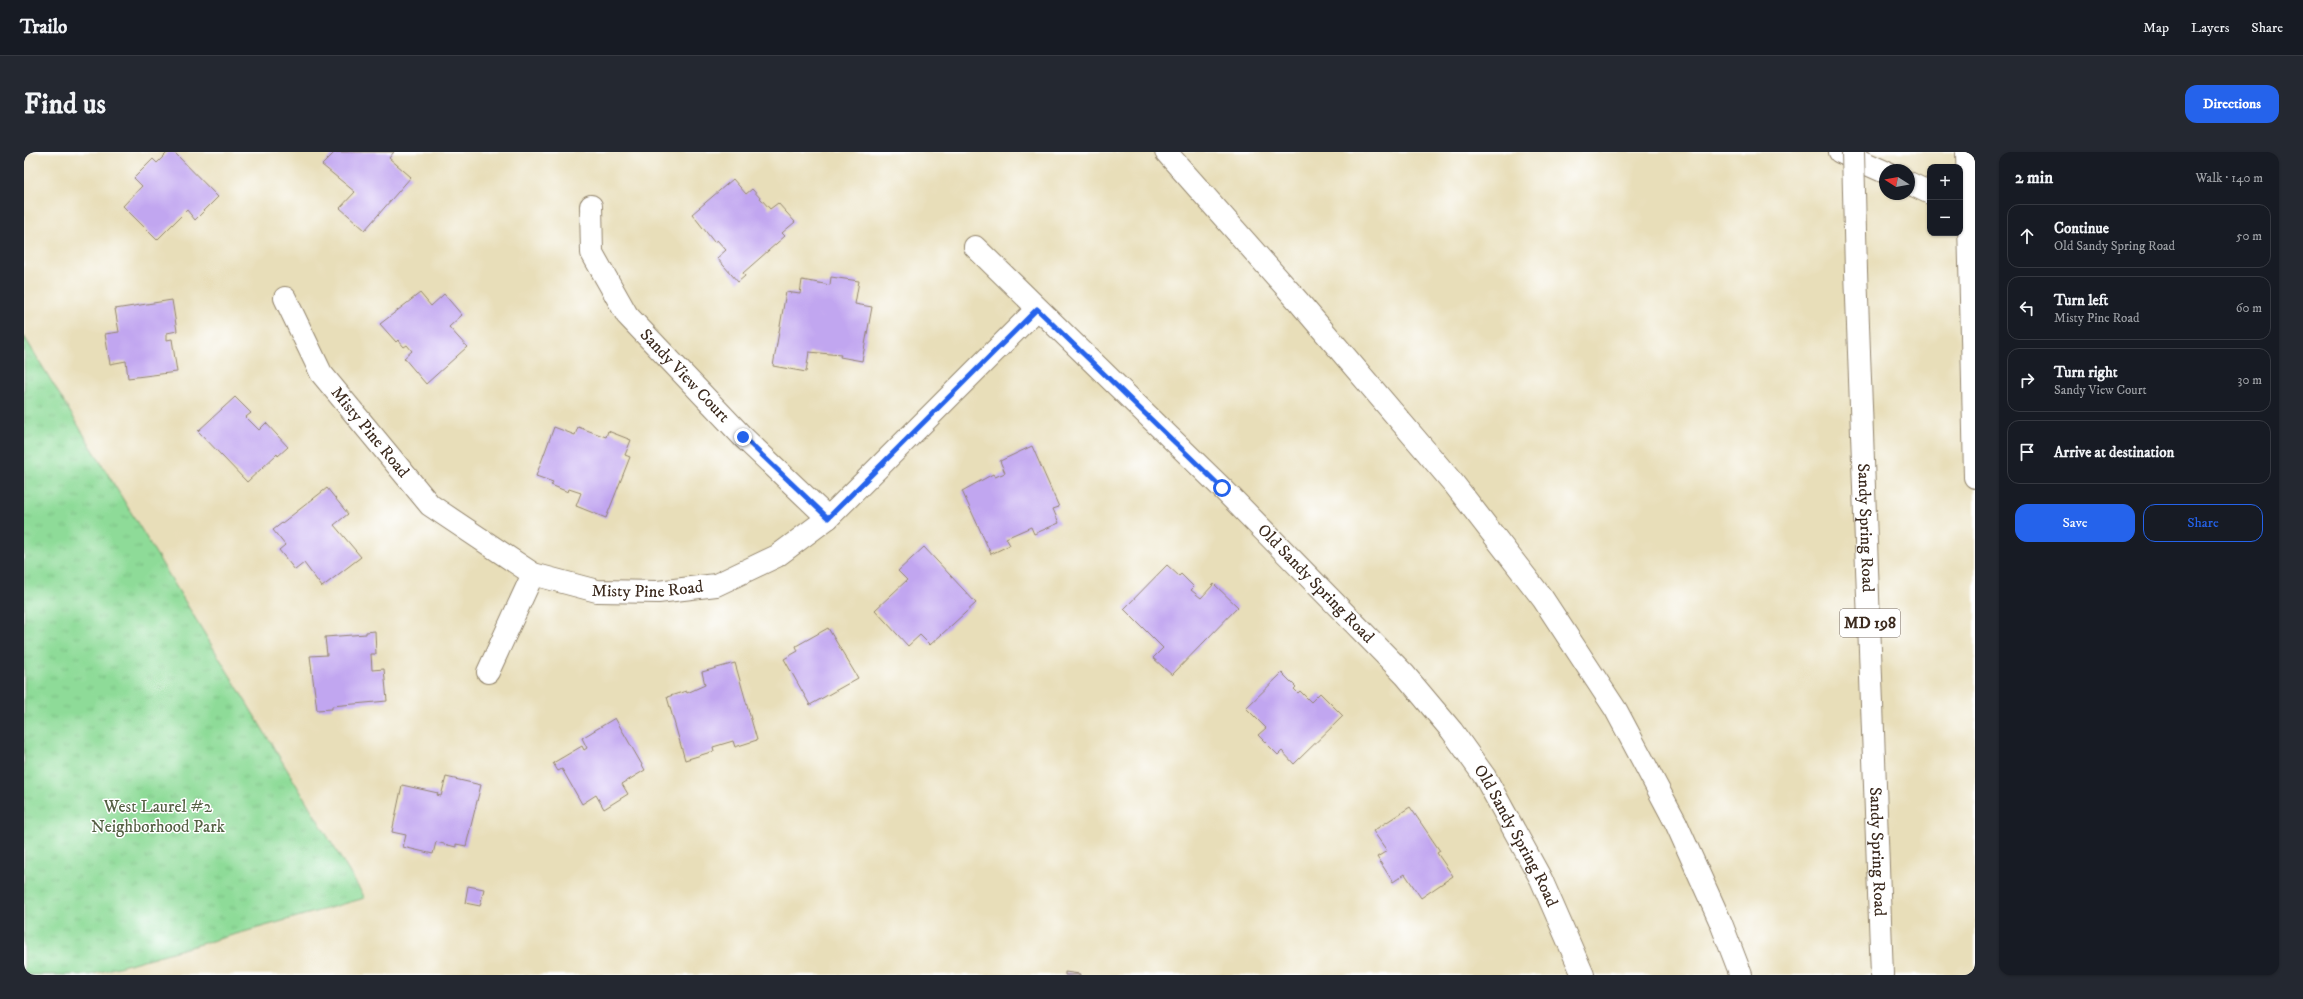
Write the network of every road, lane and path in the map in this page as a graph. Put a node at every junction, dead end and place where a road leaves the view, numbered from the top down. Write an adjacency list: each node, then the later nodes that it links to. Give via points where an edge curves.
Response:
1 (1166, 152): 19 (main road, via 1298,301 1454,484 1543,599 1624,724 1676,822)
2 (1840, 152): 5 (main road)
3 (1853, 152): 20 (main road, Sandy Spring Road / MD 198, bridge)
4 (1968, 152): 14 (main road, bridge)
5 (1879, 169)
6 (1915, 186): 7 (main road)
7 (1927, 192)
8 (591, 206): 15 (main road, Sandy View Court, via 592,253 627,315 743,437)
9 (1963, 207): 10 (main road)
10 (1975, 213)
11 (975, 247): 13 (main road, Old Sandy Spring Road)
12 (285, 298): 16 (main road, Misty Pine Road, via 321,373 430,505)
13 (1037, 309): 15 (main road, Misty Pine Road); 18 (main road, Old Sandy Spring Road, via 1222,488 1405,675 1452,731 1485,777 1518,834 1541,879)
14 (1975, 478)
15 (828, 518): 16 (main road, Misty Pine Road, via 777,556 716,585 658,592 598,591)
16 (533, 574): 17 (main road)
17 (488, 672)
18 (1583, 975)
19 (1741, 975)
20 (1882, 975)

